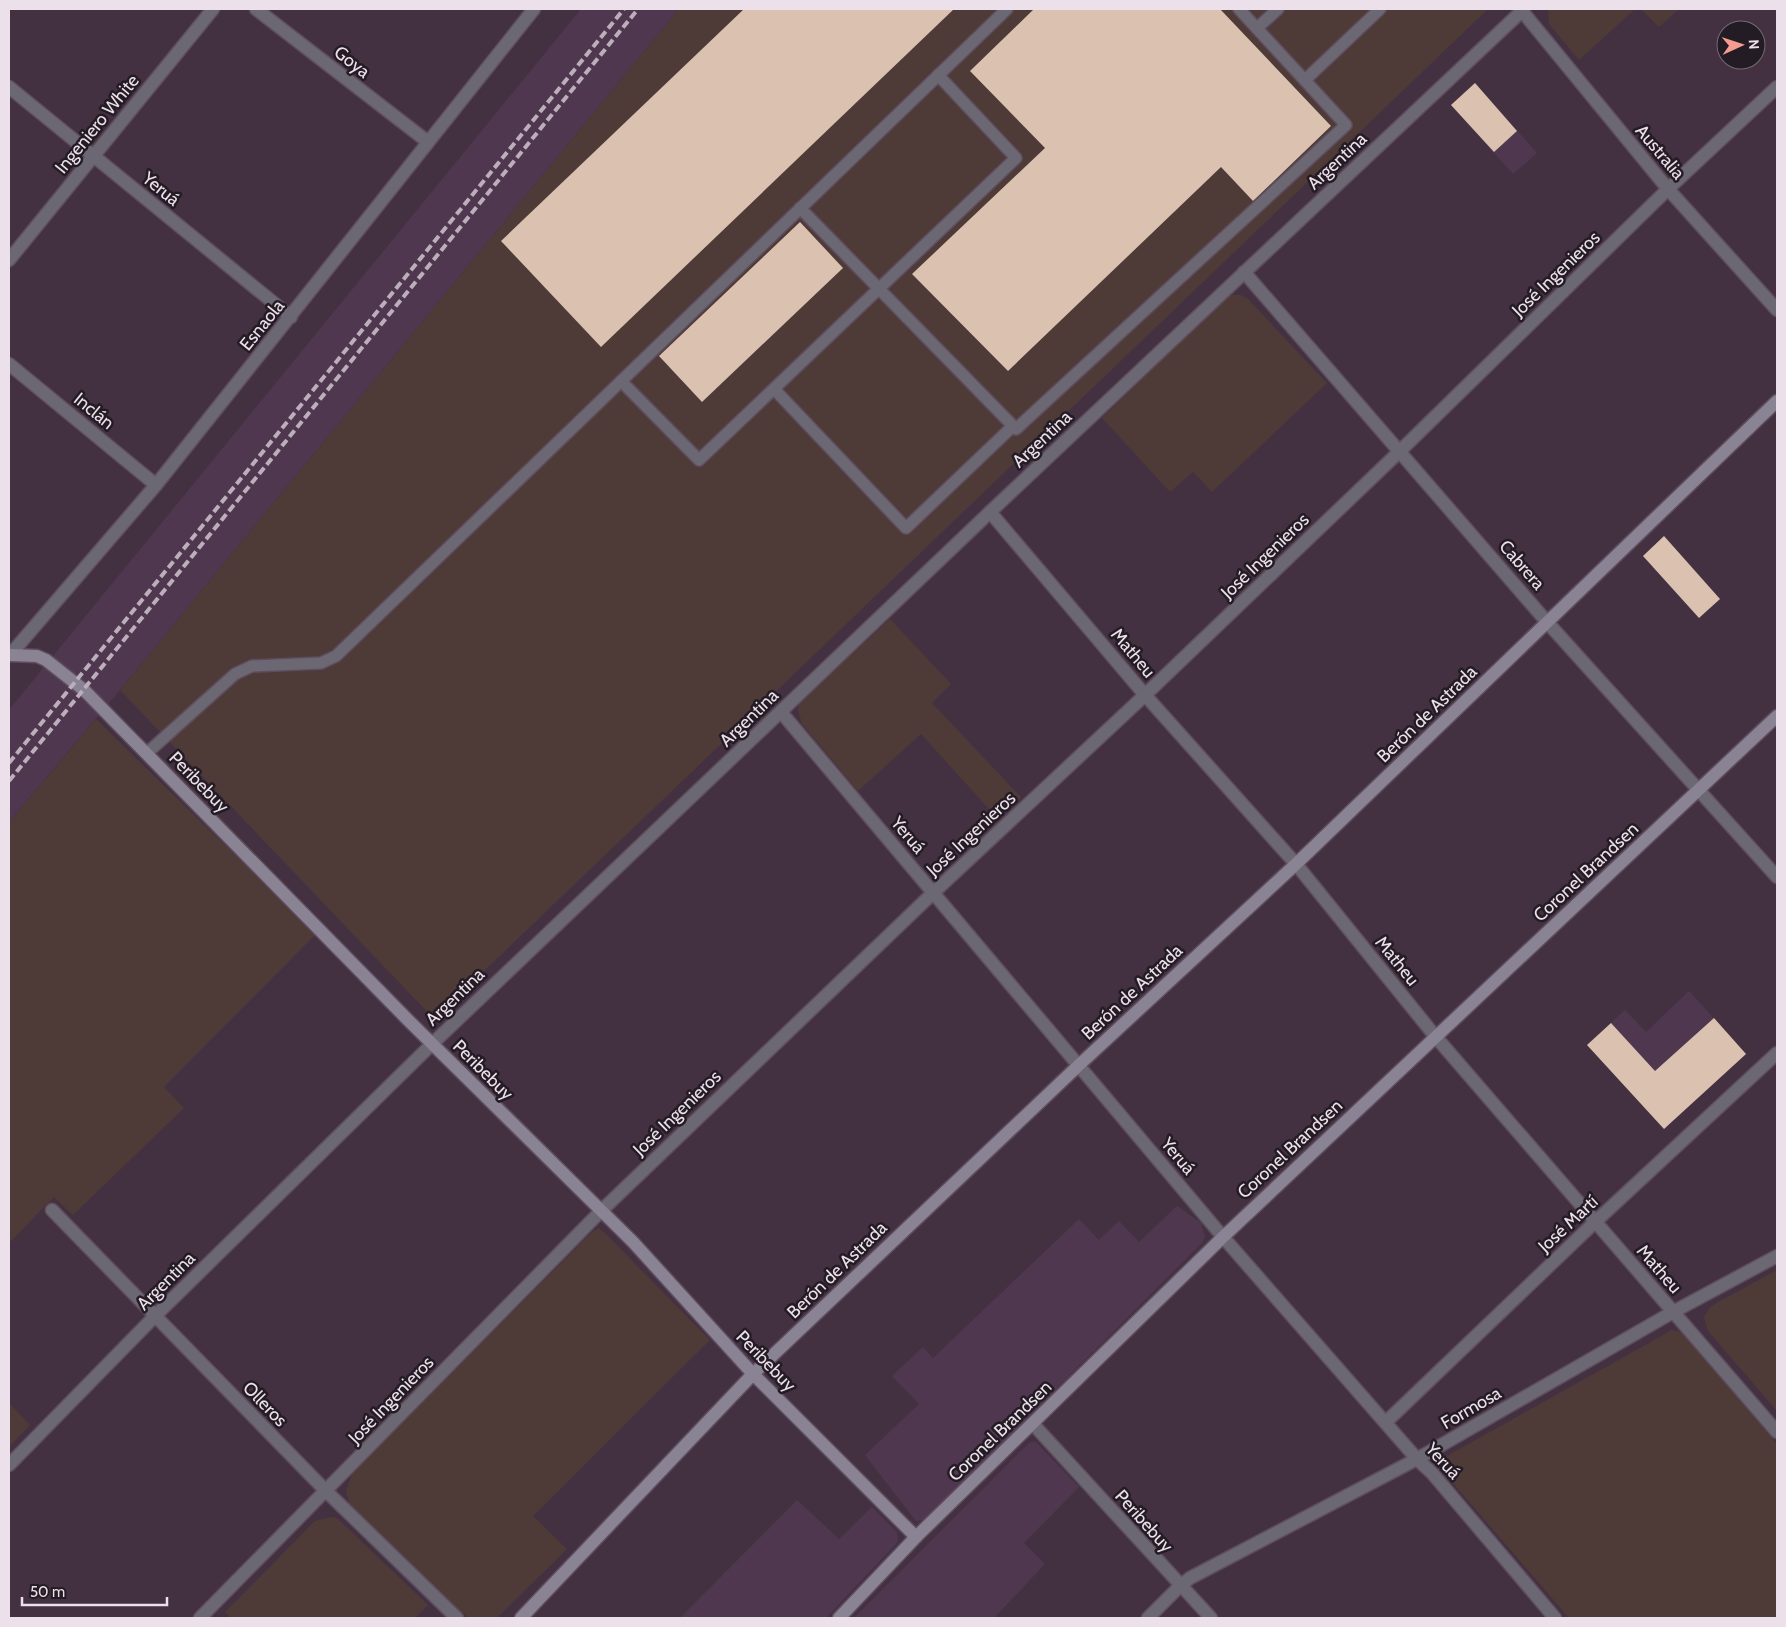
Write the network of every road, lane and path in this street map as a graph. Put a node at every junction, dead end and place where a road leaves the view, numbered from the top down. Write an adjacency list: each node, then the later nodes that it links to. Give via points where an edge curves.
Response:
1 (213, 9): 15 (street, Ingeniero White)
2 (256, 9): 14 (street, Goya)
3 (534, 9): 14 (street, Esnaola)
4 (1007, 9): 10 (lane)
5 (1240, 9): 9 (lane)
6 (1278, 9): 9 (lane)
7 (1380, 9): 11 (lane)
8 (1523, 10): 16 (street, Australia); 19 (street, Argentina)
9 (1258, 28): 11 (lane)
10 (938, 75): 17 (lane); 20 (lane, via 1016,158)
11 (1305, 80): 27 (lane, via 1346,125 1016,429)
12 (9, 87): 15 (street, Yeruá)
13 (1777, 87): 16 (street, José Ingenieros)
14 (428, 142): 22 (street, Esnaola)
15 (94, 157): 18 (street, Ingeniero White); 22 (street, Yeruá)
16 (1668, 189): 21 (street, Australia); 28 (street, José Ingenieros)
17 (800, 208): 20 (lane); 24 (lane)
18 (9, 260)
19 (1244, 272): 28 (street, Cabrera); 30 (street, Argentina)
20 (879, 288): 25 (lane); 27 (lane)
21 (1777, 310)
22 (291, 317): 29 (street, Esnaola)
23 (9, 364): 29 (street, Inclán)
24 (621, 381): 25 (lane, via 699,460); 36 (lane, via 336,656 321,663 245,668)
25 (774, 389): 27 (lane, via 906,528)
26 (1777, 401): 31 (street, Berón de Astrada)
27 (1013, 426)
28 (1400, 451): 31 (street, Cabrera); 33 (street, José Ingenieros)
29 (156, 485): 32 (street, Esnaola)
30 (990, 512): 33 (street, Matheu); 34 (street, Argentina)
31 (1548, 622): 37 (street, Cabrera); 38 (street, Berón de Astrada)
32 (9, 656): 36 (street, Peribebuy, via 37,656 46,660 84,690)
33 (1145, 695): 38 (street, Matheu); 40 (street, José Ingenieros)
34 (781, 712): 40 (street, Yeruá); 42 (street, Argentina)
35 (1777, 716): 37 (street, Coronel Brandsen)
36 (147, 753): 42 (street, Peribebuy)
37 (1700, 790): 39 (street, Cabrera); 41 (street, Coronel Brandsen)
38 (1296, 864): 41 (street, Matheu); 44 (street, Berón de Astrada)
39 (1777, 877)
40 (933, 893): 44 (street, Yeruá); 46 (street, José Ingenieros)
41 (1435, 1036): 47 (street, Matheu); 48 (street, Coronel Brandsen)
42 (432, 1044): 46 (street, Peribebuy); 51 (street, Argentina)
43 (1777, 1053): 47 (street, José Martí)
44 (1079, 1065): 48 (street, Yeruá); 52 (street, Berón de Astrada)
45 (52, 1210): 51 (street, Olleros)
46 (601, 1211): 52 (street, Peribebuy); 58 (street, José Ingenieros)
47 (1595, 1222): 50 (street, Matheu); 53 (street, José Martí)
48 (1223, 1237): 53 (street, Yeruá); 54 (street, Coronel Brandsen)
49 (1777, 1256): 50 (street, Formosa)
50 (1674, 1312): 55 (street, Matheu); 56 (street, Formosa)
51 (155, 1316): 57 (street, Argentina); 58 (street, Olleros)
52 (753, 1374): 59 (street, Peribebuy); 63 (street, Berón de Astrada)
53 (1386, 1422): 56 (street, Yeruá)
54 (1033, 1424): 59 (street, Coronel Brandsen); 60 (street, Peribebuy)
55 (1777, 1432)
56 (1417, 1459): 60 (street, Formosa); 67 (street, Yeruá)
57 (9, 1465)
58 (326, 1491): 61 (street, José Ingenieros); 62 (street, Olleros)
59 (916, 1537): 64 (street, Coronel Brandsen)
60 (1180, 1586): 65 (street, Formosa); 66 (street, Peribebuy)
61 (200, 1618)
62 (457, 1618)
63 (521, 1618)
64 (839, 1618)
65 (1148, 1618)
66 (1210, 1618)
67 (1555, 1618)

